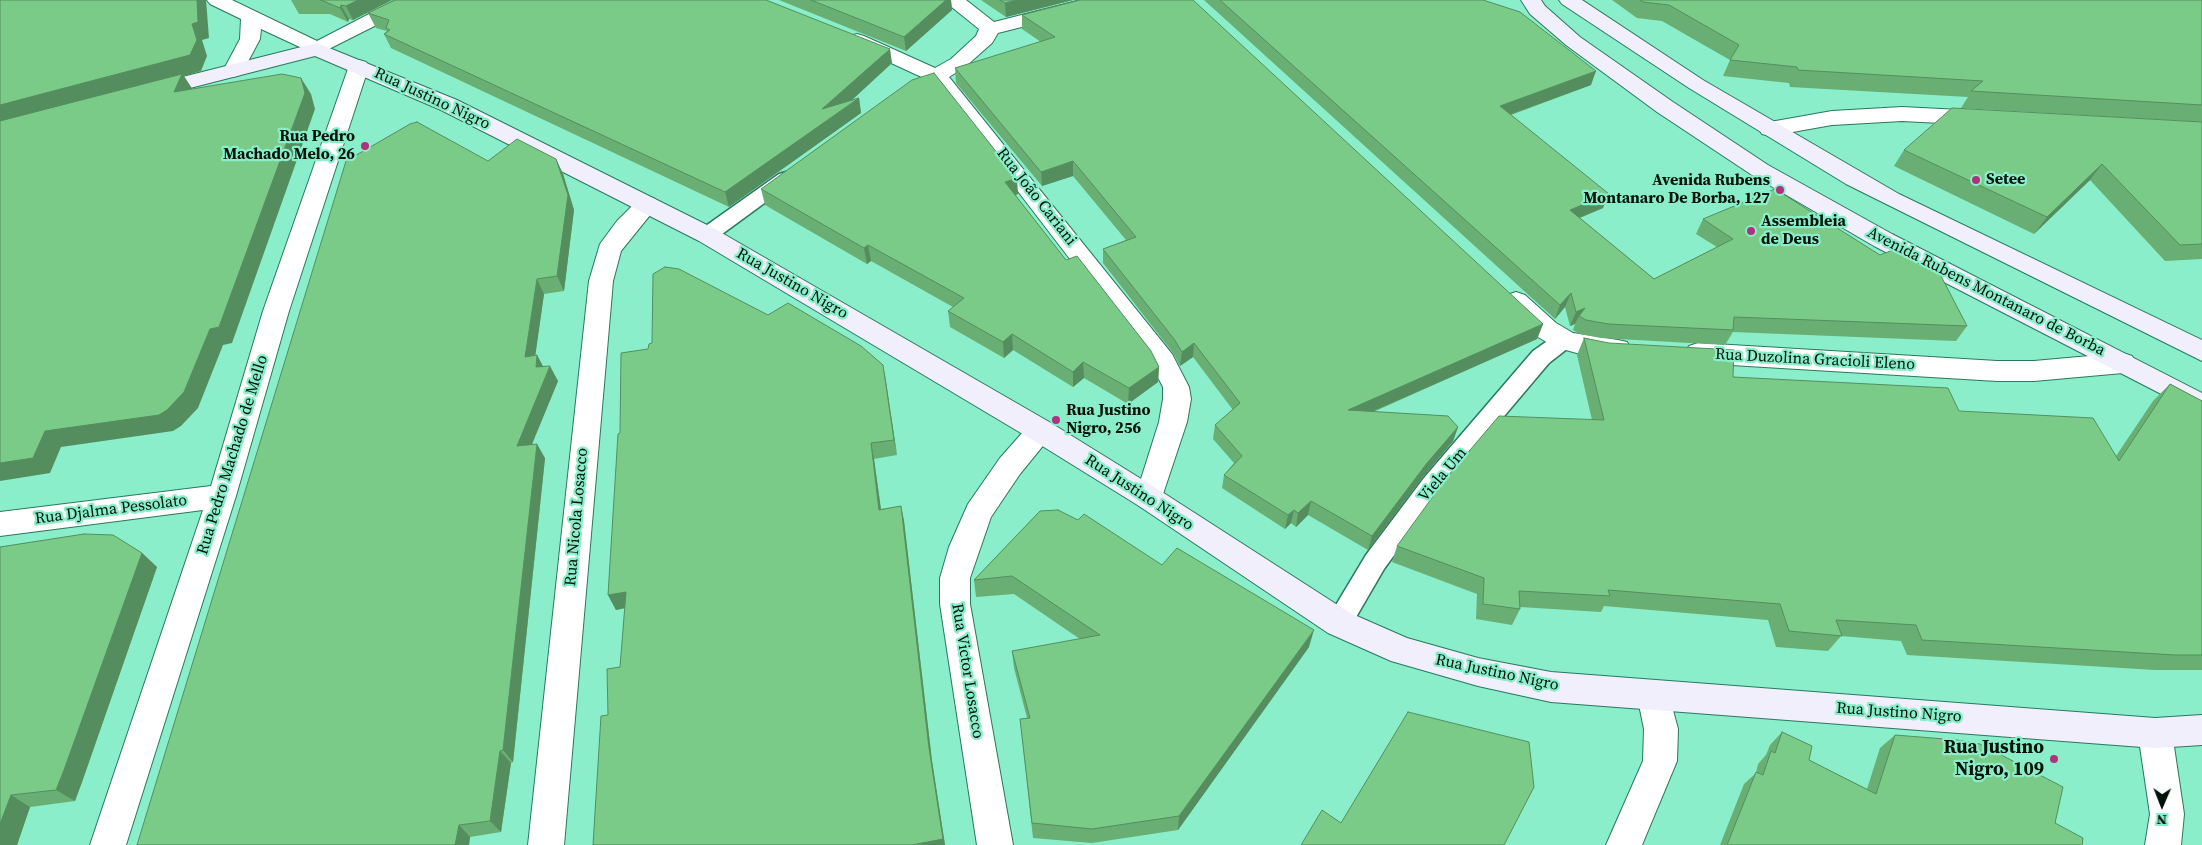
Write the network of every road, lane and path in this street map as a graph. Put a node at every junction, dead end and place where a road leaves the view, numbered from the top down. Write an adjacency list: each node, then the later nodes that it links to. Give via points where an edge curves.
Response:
1 (217, 0): 7 (street)
2 (411, 0): 10 (street)
3 (953, 0): 8 (street)
4 (1105, 0): 8 (street)
5 (1531, 0): 25 (street, Avenida Rubens Montanaro de Borba, via 1537,10 1573,41 1760,170 1883,240)
6 (1569, 0): 16 (street)
7 (251, 18): 10 (street); 12 (street, via 250,40)
8 (989, 29): 13 (street, via 985,39 958,62)
9 (838, 33): 13 (street, Rua João Cariani, via 893,54)
10 (318, 49): 11 (street, Rua Justino Nigro); 12 (street)
11 (359, 66): 18 (street, Rua Justino Nigro, via 449,105); 28 (street, Rua Pedro Machado de Mello, via 276,311)
12 (233, 71): 14 (street)
13 (925, 80): 29 (street, Rua João Cariani, via 948,87 1163,361 1176,387 1176,399 1173,422)
14 (134, 96)
15 (1999, 118): 16 (street, via 1902,114 1832,118)
16 (1770, 129): 23 (street, via 1892,200)
17 (802, 167): 19 (lane)
18 (647, 204): 19 (street, Rua Justino Nigro); 36 (street, Rua Nicola Losacco, via 609,250 601,281)
19 (707, 234): 27 (street, Rua Justino Nigro)
20 (1500, 286): 21 (street, via 1547,330)
21 (1564, 340): 22 (street, via 1584,346); 31 (lane, Viela Um, via 1541,357 1432,485 1374,562)
22 (1639, 350)
23 (2202, 350)
24 (1677, 352): 25 (street, Rua Duzolina Gracioli Eleno, via 1997,370)
25 (2123, 363): 26 (street, Avenida Rubens Montanaro de Borba)
26 (2202, 405)
27 (1041, 431): 29 (street, Rua Justino Nigro); 37 (street, Rua Victor Losacco, via 1000,478 978,512 955,578 955,604)
28 (222, 496): 30 (street, Rua Djalma Pessolato); 35 (street, Rua Pedro Machado de Mello)
29 (1149, 498): 31 (street, Rua Justino Nigro)
30 (0, 524)
31 (1338, 623): 32 (street, Rua Justino Nigro, via 1402,651 1478,672 1551,687)
32 (1653, 695): 34 (street, Rua Justino Nigro); 38 (street, via 1661,729 1660,761)
33 (2202, 730): 34 (street, Rua Justino Nigro)
34 (2155, 733): 39 (street, via 2167,814)
35 (108, 845)
36 (546, 845)
37 (995, 845)
38 (1624, 845)
39 (2163, 845)

